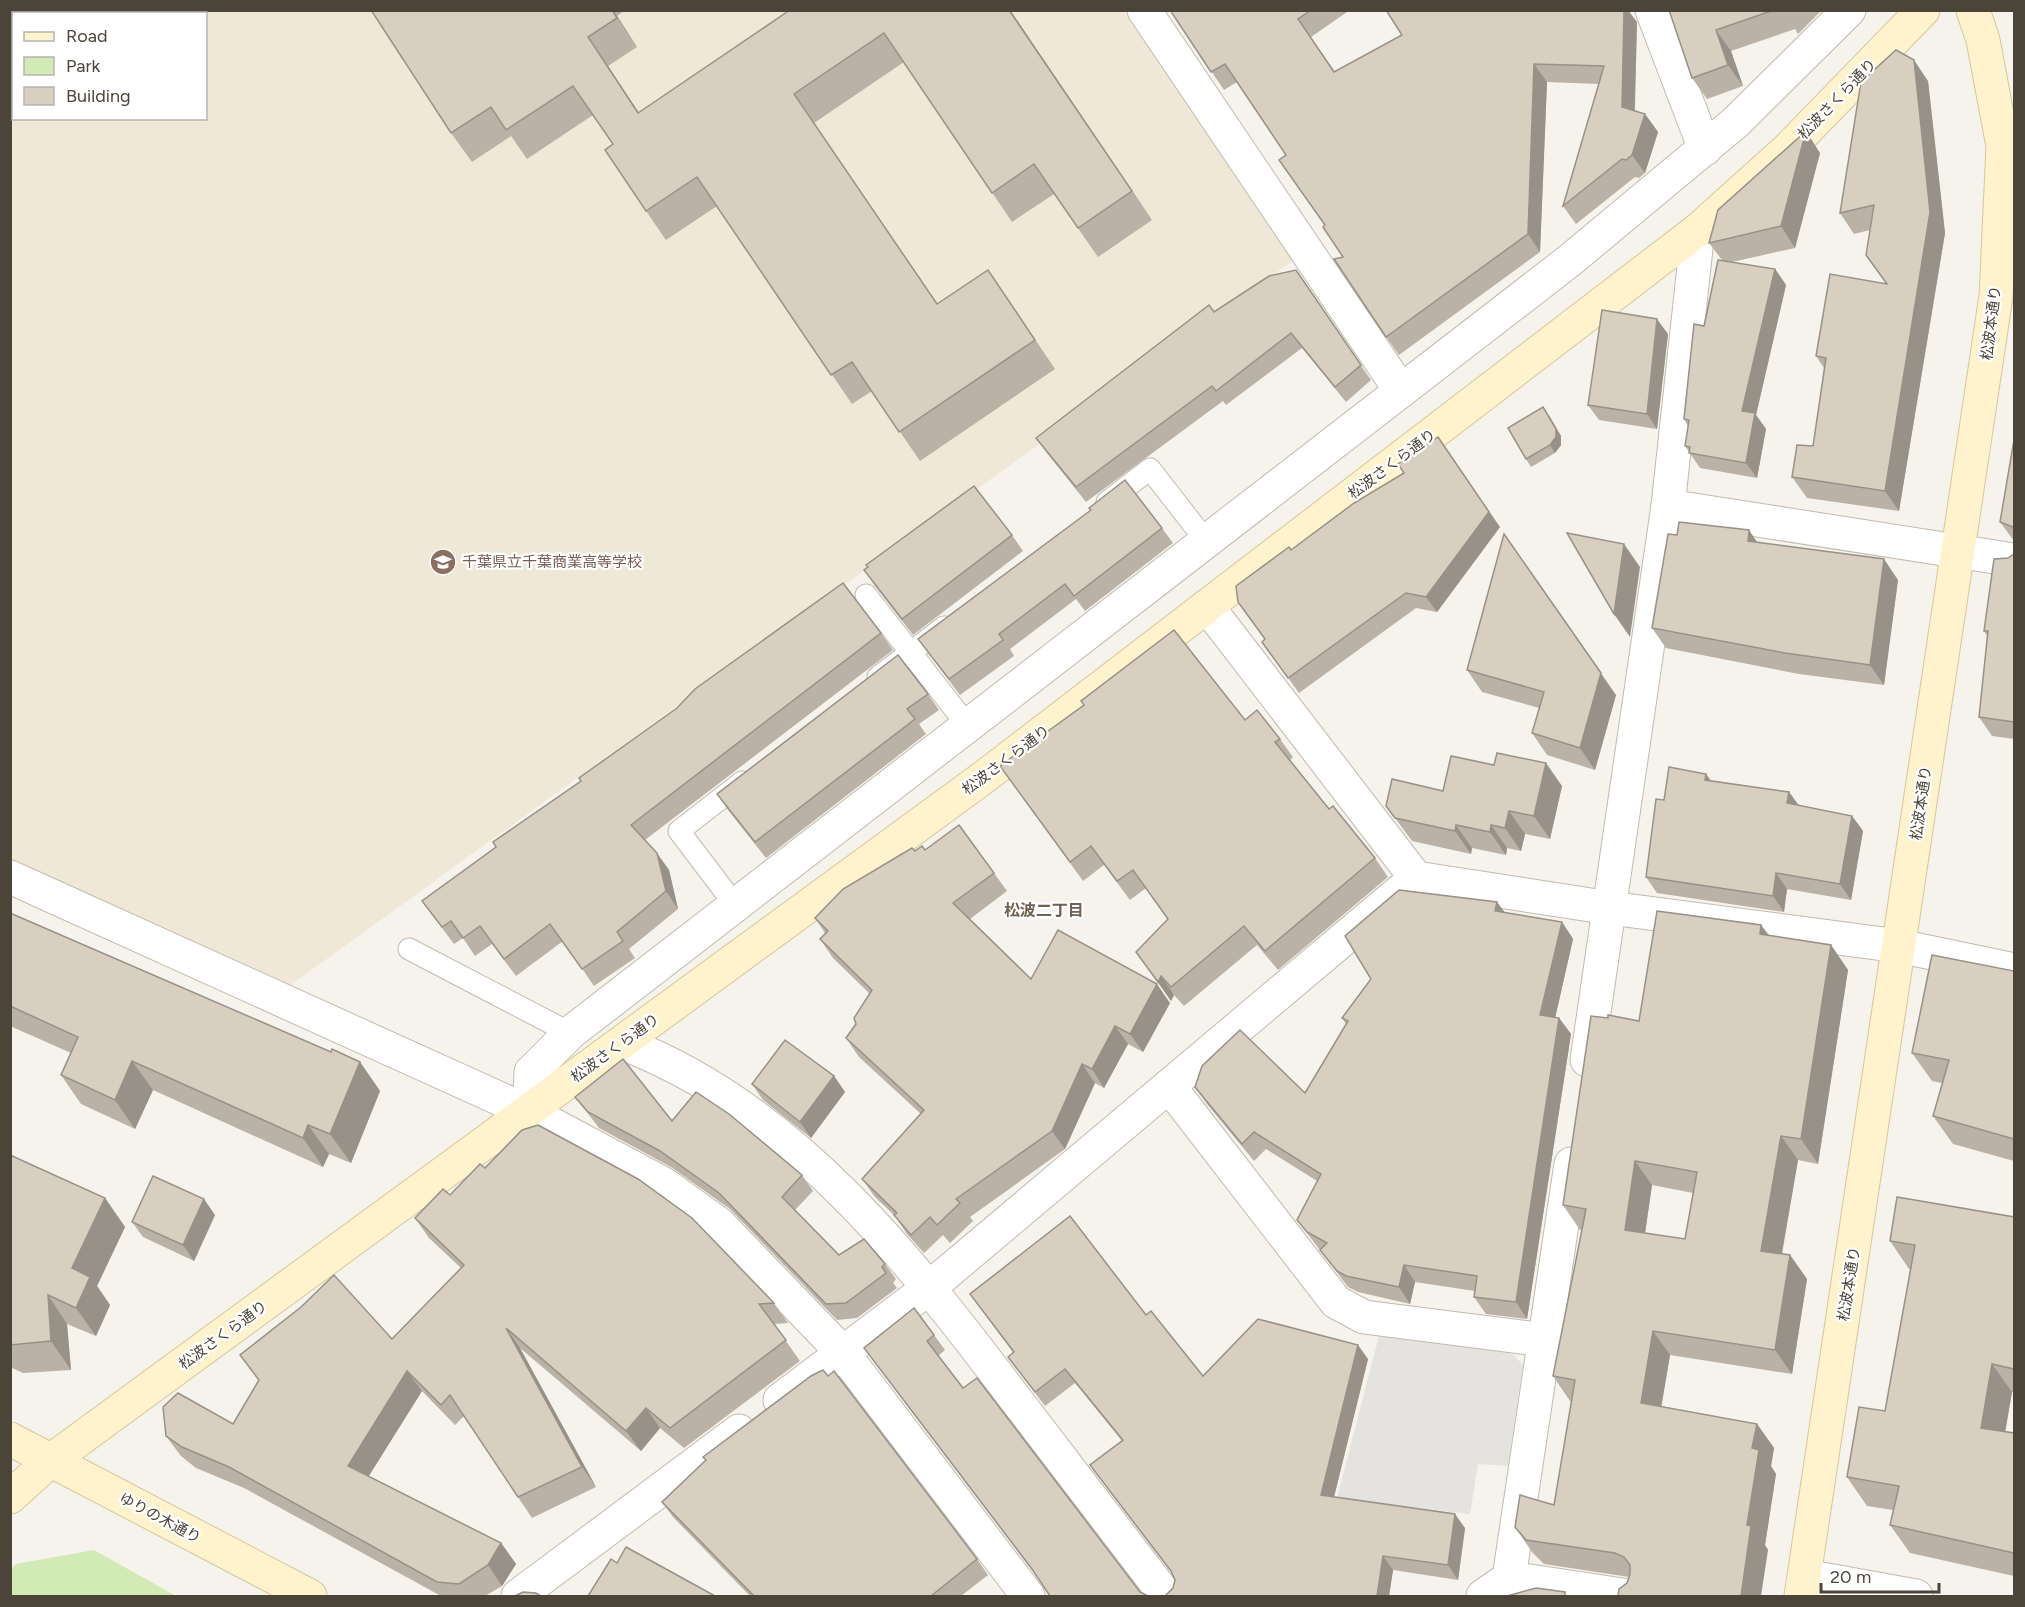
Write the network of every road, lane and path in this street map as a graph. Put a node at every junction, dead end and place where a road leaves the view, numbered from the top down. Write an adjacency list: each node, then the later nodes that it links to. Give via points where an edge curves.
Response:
1 (1144, 10): 8 (street)
2 (1652, 10): 6 (street)
3 (1850, 10): 6 (street)
4 (1923, 10): 7 (street, 松波さくら通り, via 1788,149)
5 (1973, 10): 12 (street, 松波本通り, via 1983,40 2002,146 1996,297)
6 (1705, 149): 8 (street)
7 (1698, 230): 9 (street); 15 (street, 松波さくら通り)
8 (1401, 391): 11 (street)
9 (1668, 506): 12 (street); 24 (street)
10 (1095, 511): 11 (lane, via 1150,469)
11 (1206, 541): 19 (street)
12 (1958, 553): 13 (street); 25 (street, 松波本通り)
13 (2014, 560)
14 (866, 595): 17 (lane)
15 (1207, 606): 22 (street); 29 (street, 松波さくら通り, via 984,777)
16 (957, 617): 17 (lane)
17 (911, 652): 18 (lane); 19 (lane)
18 (864, 688)
19 (967, 725): 23 (street)
20 (762, 767): 23 (lane, via 679,831)
21 (10, 877): 32 (street)
22 (1416, 878): 24 (street); 30 (street)
23 (735, 905): 28 (street)
24 (1610, 908): 25 (street); 31 (street)
25 (1899, 946): 27 (street); 40 (street, 松波本通り)
26 (409, 949): 28 (lane)
27 (2014, 970)
28 (570, 1033): 32 (street, via 531,1072)
29 (622, 1043): 32 (street, 松波さくら通り); 34 (street, via 680,1069 754,1117 846,1198)
30 (1169, 1086): 34 (street); 35 (street, via 1336,1302 1364,1317)
31 (1582, 1095)
32 (529, 1112): 36 (street, via 662,1183 719,1224); 38 (street, 松波さくら通り)
33 (1576, 1130): 35 (street)
34 (930, 1287): 36 (street); 45 (street)
35 (1545, 1340): 41 (street)
36 (843, 1353): 43 (street); 44 (street)
37 (10, 1439): 38 (street, ゆりの木通り)
38 (50, 1461): 39 (street, 松波さくら通り); 42 (street, ゆりの木通り)
39 (10, 1497)
40 (1803, 1586): 47 (street)
41 (1496, 1587): 46 (street)
42 (310, 1596)
43 (518, 1596)
44 (1028, 1596)
45 (1166, 1596)
46 (1629, 1596)
47 (1916, 1596)

